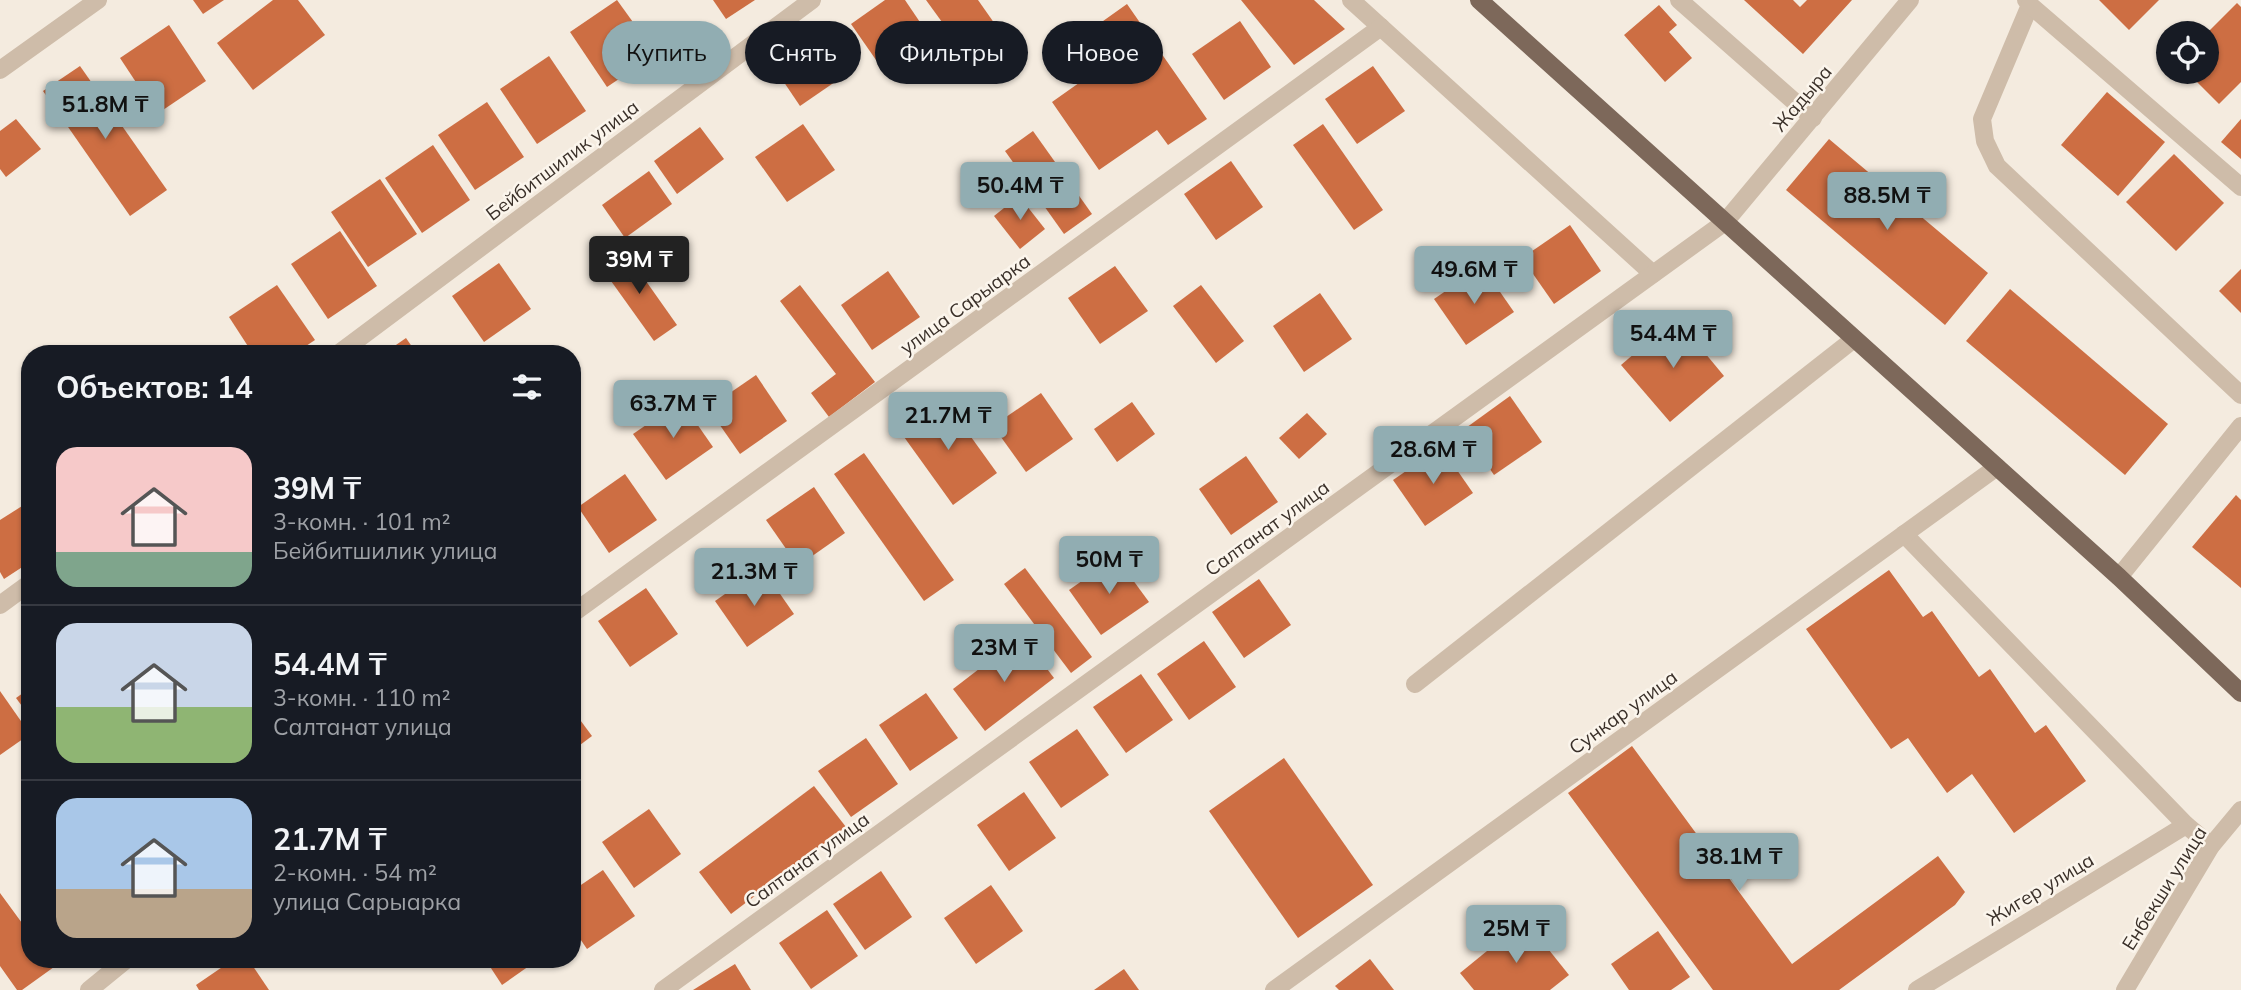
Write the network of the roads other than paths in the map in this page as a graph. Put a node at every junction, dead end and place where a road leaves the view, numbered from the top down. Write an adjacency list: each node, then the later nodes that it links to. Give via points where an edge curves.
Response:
1 (98, 0): 9 (street)
2 (812, 0): 15 (street, Бейбитшилик улица)
3 (1351, 0): 8 (street)
4 (1479, 0): 12 (main road)
5 (1679, 0): 10 (street)
6 (1910, 0): 10 (street, Жадыра)
7 (2028, 3): 11 (street); 16 (street, via 1982,119 1985,141 1997,166)
8 (1381, 27): 13 (street); 23 (street, улица Сарыарка)
9 (0, 70)
10 (1813, 118): 12 (street, Жадыра)
11 (2241, 187)
12 (1725, 222): 13 (street, Салтанат улица); 14 (main road)
13 (1653, 274): 31 (street, Салтанат улица)
14 (1854, 339): 18 (main road); 24 (street)
15 (350, 345)
16 (2241, 395)
17 (2241, 426): 20 (street)
18 (1997, 467): 19 (street, Сункар улица); 20 (main road)
19 (1904, 534): 27 (street); 32 (street, Сункар улица)
20 (2119, 577): 25 (main road)
21 (21, 590): 22 (street)
22 (0, 605)
23 (581, 607)
24 (1415, 684)
25 (2241, 693)
26 (2241, 810): 28 (street, Енбекши улица)
27 (2186, 825): 28 (street); 33 (street, Жигер улица)
28 (2211, 846): 34 (street, Енбекши улица)
29 (116, 968): 30 (street)
30 (89, 990)
31 (663, 990)
32 (1274, 990)
33 (1917, 990)
34 (2125, 990)

